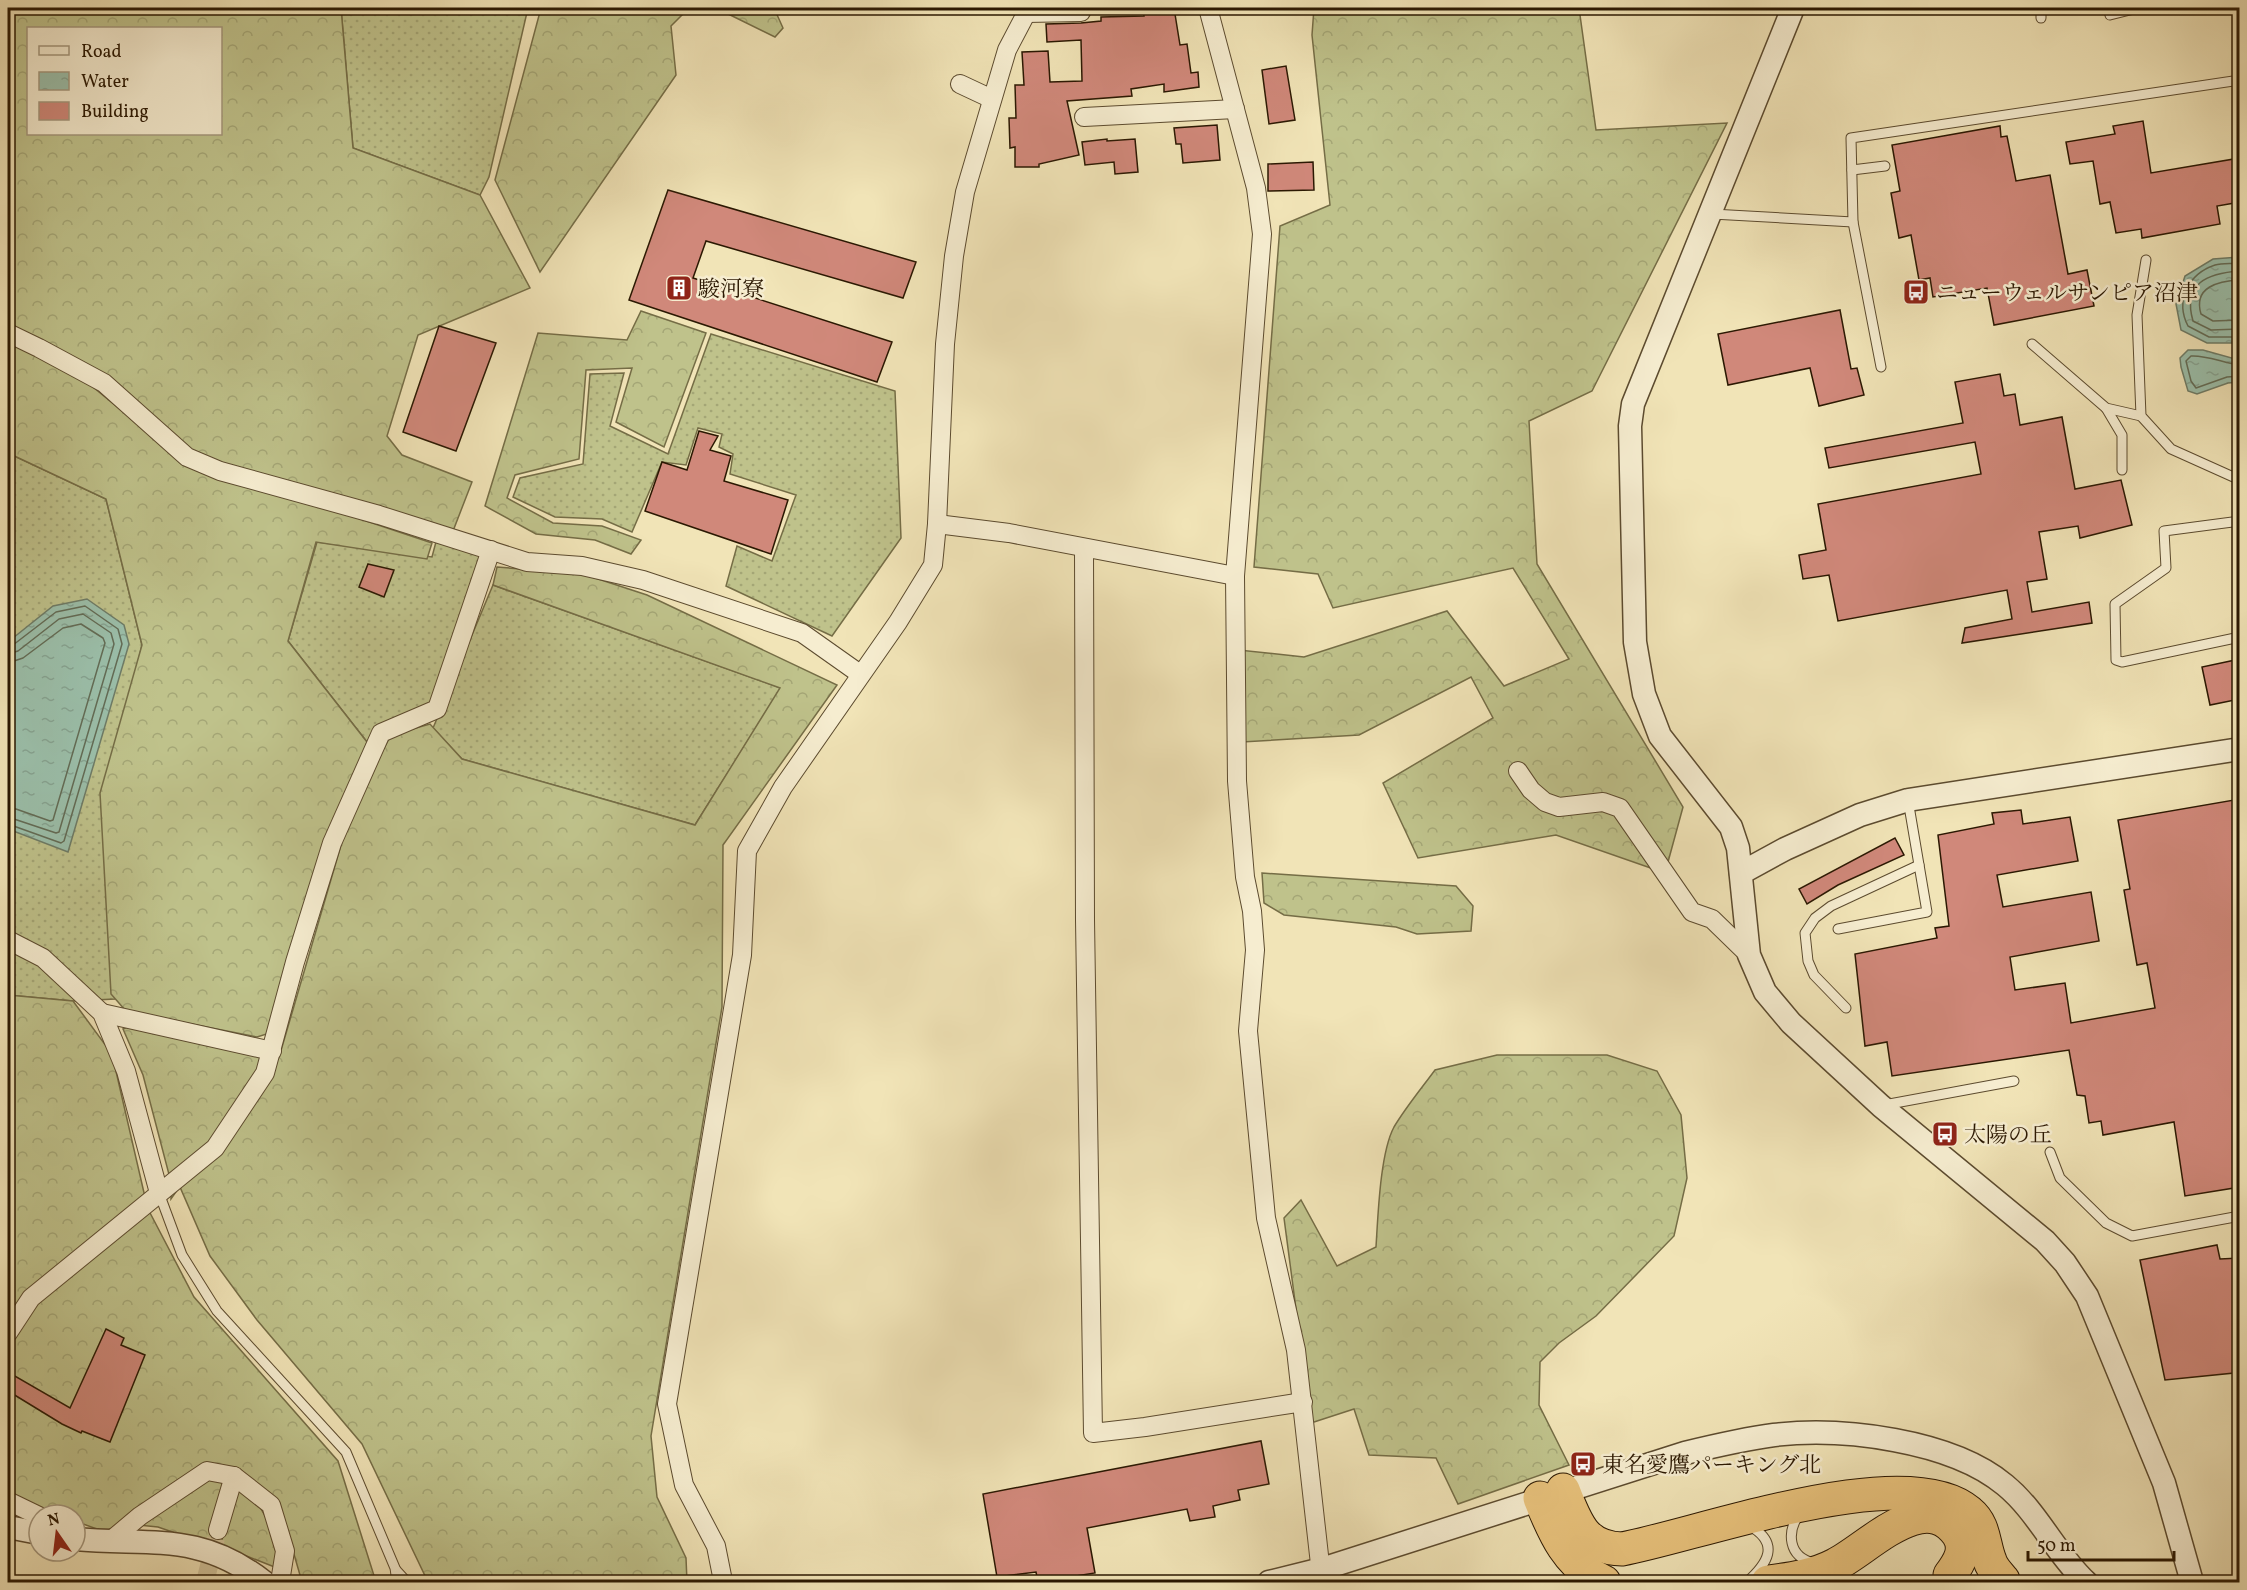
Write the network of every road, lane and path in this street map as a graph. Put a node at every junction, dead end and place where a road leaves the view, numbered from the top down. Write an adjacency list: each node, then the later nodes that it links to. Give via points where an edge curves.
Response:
1 (1208, 8): 12 (street)
2 (1793, 8): 16 (street)
3 (2040, 8): 8 (lane)
4 (2108, 8): 5 (lane, via 2110,15)
5 (2138, 8)
6 (1027, 10): 7 (street); 11 (street, via 1007,50)
7 (1081, 12)
8 (2041, 18)
9 (2240, 80): 15 (lane, via 1851,138)
10 (960, 84): 11 (street)
11 (992, 99): 27 (street, via 965,192 954,256 945,344)
12 (1235, 109): 13 (street); 30 (street, via 1256,188 1262,234)
13 (1084, 117)
14 (1885, 166): 15 (lane)
15 (1852, 170): 17 (lane)
16 (1709, 214): 17 (lane); 37 (street, via 1633,404 1629,426 1635,642 1644,694 1660,736 1731,827)
17 (1853, 222): 21 (lane)
18 (2146, 260): 23 (lane, via 2137,315)
19 (8, 333): 29 (street, via 104,383 187,457 220,471)
20 (2032, 344): 22 (lane)
21 (1881, 367)
22 (2106, 408): 23 (lane); 24 (lane, via 2122,435)
23 (2141, 416): 25 (lane, via 2171,449)
24 (2122, 470)
25 (2240, 480)
26 (2240, 521): 31 (lane, via 2164,531 2166,568 2115,603 2116,660 2122,662)
27 (937, 524): 28 (street, via 1009,533); 32 (street, via 933,565)
28 (1084, 549): 30 (street); 50 (street, via 1084,920 1093,1433)
29 (491, 550): 32 (street, via 527,562 582,566 643,580 802,633); 43 (street, via 437,709 381,733 332,843)
30 (1235, 576): 50 (street, via 1237,781 1255,950 1248,1031 1266,1218 1296,1350)
31 (2240, 638)
32 (860, 674): 72 (street, via 783,787 747,851 742,955 667,1404 684,1485 716,1546)
33 (2240, 749): 35 (street)
34 (1518, 771): 40 (street, via 1545,802 1559,807 1603,802 1620,808 1692,912 1712,919)
35 (1908, 800): 36 (lane); 37 (street, via 1860,815)
36 (1919, 865): 38 (lane, via 1927,912); 41 (lane, via 1831,906 1815,918 1805,933 1814,975)
37 (1741, 873): 40 (street)
38 (1838, 929)
39 (8, 940): 42 (street, via 43,958)
40 (1749, 955): 45 (street, via 1766,992 1791,1023)
41 (1846, 1008)
42 (102, 1013): 43 (street); 47 (street, via 126,1071)
43 (272, 1052): 47 (street, via 265,1073 215,1148)
44 (2014, 1081): 45 (lane)
45 (1881, 1106): 78 (street, via 2045,1240 2065,1263 2086,1296 2149,1442)
46 (2050, 1152): 48 (lane, via 2060,1178 2106,1223 2132,1236)
47 (159, 1193): 49 (street, via 31,1298); 63 (lane, via 182,1255 217,1311 346,1452)
48 (2240, 1216)
49 (8, 1334)
50 (1302, 1402): 64 (street)
51 (234, 1476): 58 (street); 61 (street, via 207,1471); 68 (street, via 271,1505 285,1551)
52 (1552, 1494): 56 (highway, via 1574,1516 1587,1537 1607,1549 1638,1546); 64 (street); 74 (highway, via 1554,1534 1582,1569); 77 (street, via 1685,1453 1776,1435 1821,1433 1907,1443 1948,1453 1978,1466 2006,1485 2031,1510 2072,1569)
53 (8, 1502): 55 (street)
54 (1816, 1503): 56 (highway); 62 (lane, via 1796,1519 1792,1528 1793,1548 1804,1561 1815,1564); 66 (highway, via 1894,1493 1949,1498 1980,1524 1989,1559)
55 (27, 1511)
56 (1728, 1521): 75 (lane, via 1749,1526 1766,1540 1767,1561)
57 (8, 1527): 59 (street)
58 (218, 1530)
59 (27, 1531)
60 (87, 1540): 61 (street)
61 (109, 1542): 67 (street, via 155,1541 192,1546 234,1562)
62 (1843, 1561): 65 (highway, via 1909,1519 1933,1517 1952,1527 1962,1545 1959,1563); 76 (highway, via 1802,1577)
63 (395, 1568): 69 (lane); 70 (lane); 71 (lane)
64 (1322, 1576): 73 (street)
65 (1948, 1579)
66 (2003, 1580)
67 (264, 1582)
68 (280, 1582)
69 (392, 1582)
70 (397, 1582)
71 (407, 1582)
72 (721, 1582)
73 (1269, 1582)
74 (1604, 1582)
75 (1747, 1582)
76 (1768, 1582)
77 (2086, 1582)
78 (2192, 1582)

